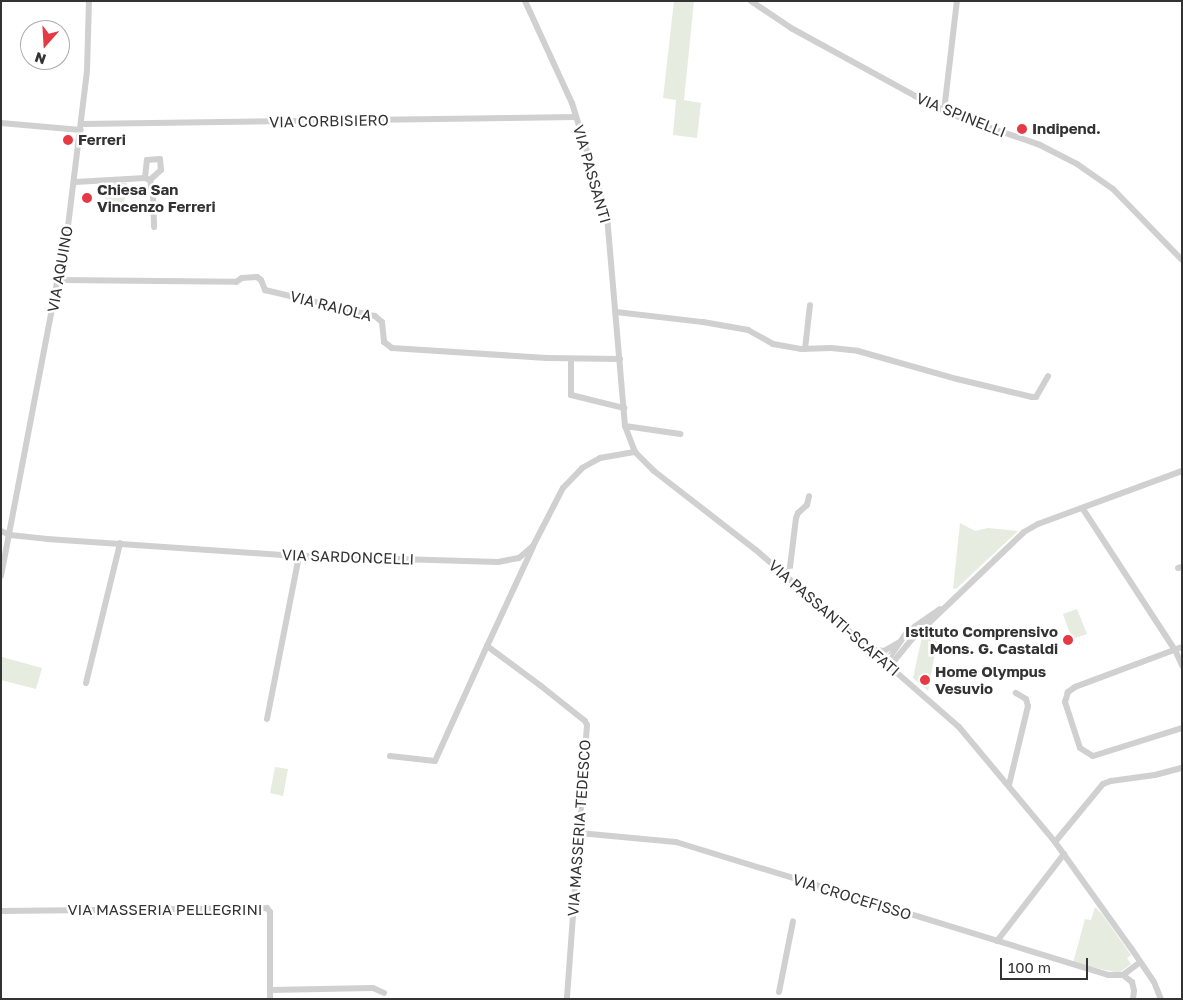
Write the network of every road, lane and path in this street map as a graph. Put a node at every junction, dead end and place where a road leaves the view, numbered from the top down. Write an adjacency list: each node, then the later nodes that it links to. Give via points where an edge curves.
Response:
1 (89, 1): 8 (street, VIA AQUINO)
2 (525, 1): 6 (street, VIA PASSANTI)
3 (751, 1): 5 (street, VIA SPINELLI, via 791,28)
4 (957, 1): 5 (street)
5 (944, 111): 11 (street, VIA SPINELLI, via 1040,145 1077,164 1113,189)
6 (576, 117): 8 (street, VIA CORBISIERO); 14 (street, VIA PASSANTI, via 607,216)
7 (1, 123): 8 (street, VIA CORBISIERO)
8 (81, 127): 9 (street, VIA AQUINO)
9 (75, 182): 10 (street, via 147,179 153,195); 12 (street, VIA AQUINO)
10 (154, 227)
11 (1182, 260)
12 (59, 280): 16 (street, VIA RAIOLA, via 236,282 257,276 265,290 375,316 382,322 384,342 392,348); 28 (street, VIA AQUINO)
13 (810, 305): 15 (street)
14 (616, 312): 15 (street, via 748,330 773,344); 17 (street, VIA PASSANTI)
15 (805, 348): 18 (street, via 858,351 957,380 1032,397 1036,397)
16 (571, 359): 17 (street, VIA RAIOLA); 20 (street, via 571,395)
17 (620, 359): 19 (street, VIA PASSANTI)
18 (1048, 376)
19 (622, 388): 20 (street, VIA PASSANTI-SCAFATI)
20 (624, 408): 21 (street, VIA PASSANTI-SCAFATI)
21 (625, 426): 22 (street); 23 (street, VIA PASSANTI-SCAFATI)
22 (680, 434)
23 (636, 452): 30 (street, via 600,458 582,468 563,488); 32 (street, VIA PASSANTI-SCAFATI, via 654,471)
24 (1182, 471): 26 (street)
25 (809, 496): 32 (street, via 807,505 796,518 790,567)
26 (1083, 509): 34 (street, via 1024,532); 37 (street)
27 (1, 531): 28 (street, VIA SARDONCELLI)
28 (10, 535): 29 (street, VIA SARDONCELLI); 33 (street, VIA AQUINO)
29 (120, 543): 31 (street, VIA SARDONCELLI); 41 (street)
30 (534, 546): 31 (street, VIA SARDONCELLI, via 518,558 498,562); 36 (street)
31 (299, 556): 43 (street)
32 (785, 575): 38 (street, VIA PASSANTI-SCAFATI)
33 (1, 576)
34 (947, 604): 35 (street, via 911,628); 40 (street)
35 (899, 643): 38 (street, via 884,651); 40 (street)
36 (487, 646): 45 (street, via 435,761); 48 (street, VIA MASSERIA TEDESCO, via 585,721)
37 (1179, 648): 39 (street); 44 (street, via 1072,688 1065,702 1080,748 1093,756)
38 (870, 649): 40 (street, VIA PASSANTI-SCAFATI)
39 (1182, 664)
40 (889, 665): 47 (street, VIA PASSANTI-SCAFATI, via 959,727)
41 (86, 683)
42 (1016, 694): 47 (street, via 1026,699 1028,706)
43 (267, 719)
44 (1182, 728)
45 (390, 756)
46 (1182, 768): 49 (street, via 1103,784)
47 (1009, 785): 49 (street, VIA PASSANTI-SCAFATI)
48 (579, 833): 53 (street, VIA CROCEFISSO, via 676,842); 60 (street, VIA MASSERIA TEDESCO)
49 (1055, 842): 50 (street, VIA PASSANTI-SCAFATI)
50 (1064, 854): 53 (street); 54 (street, VIA PASSANTI-SCAFATI)
51 (1, 911): 56 (street, VIA MASSERIA PELLEGRINI, via 267,908 270,912)
52 (793, 921): 57 (street)
53 (997, 941): 55 (street, VIA CROCEFISSO, via 1108,975)
54 (1140, 962): 55 (street); 62 (street, VIA PASSANTI-SCAFATI)
55 (1123, 976): 61 (street, via 1132,982)
56 (270, 990): 58 (street, via 373,988); 59 (street, VIA MASSERIA PELLEGRINI)
57 (779, 992)
58 (384, 993)
59 (270, 999)
60 (567, 999)
61 (1132, 999)
62 (1161, 999)

